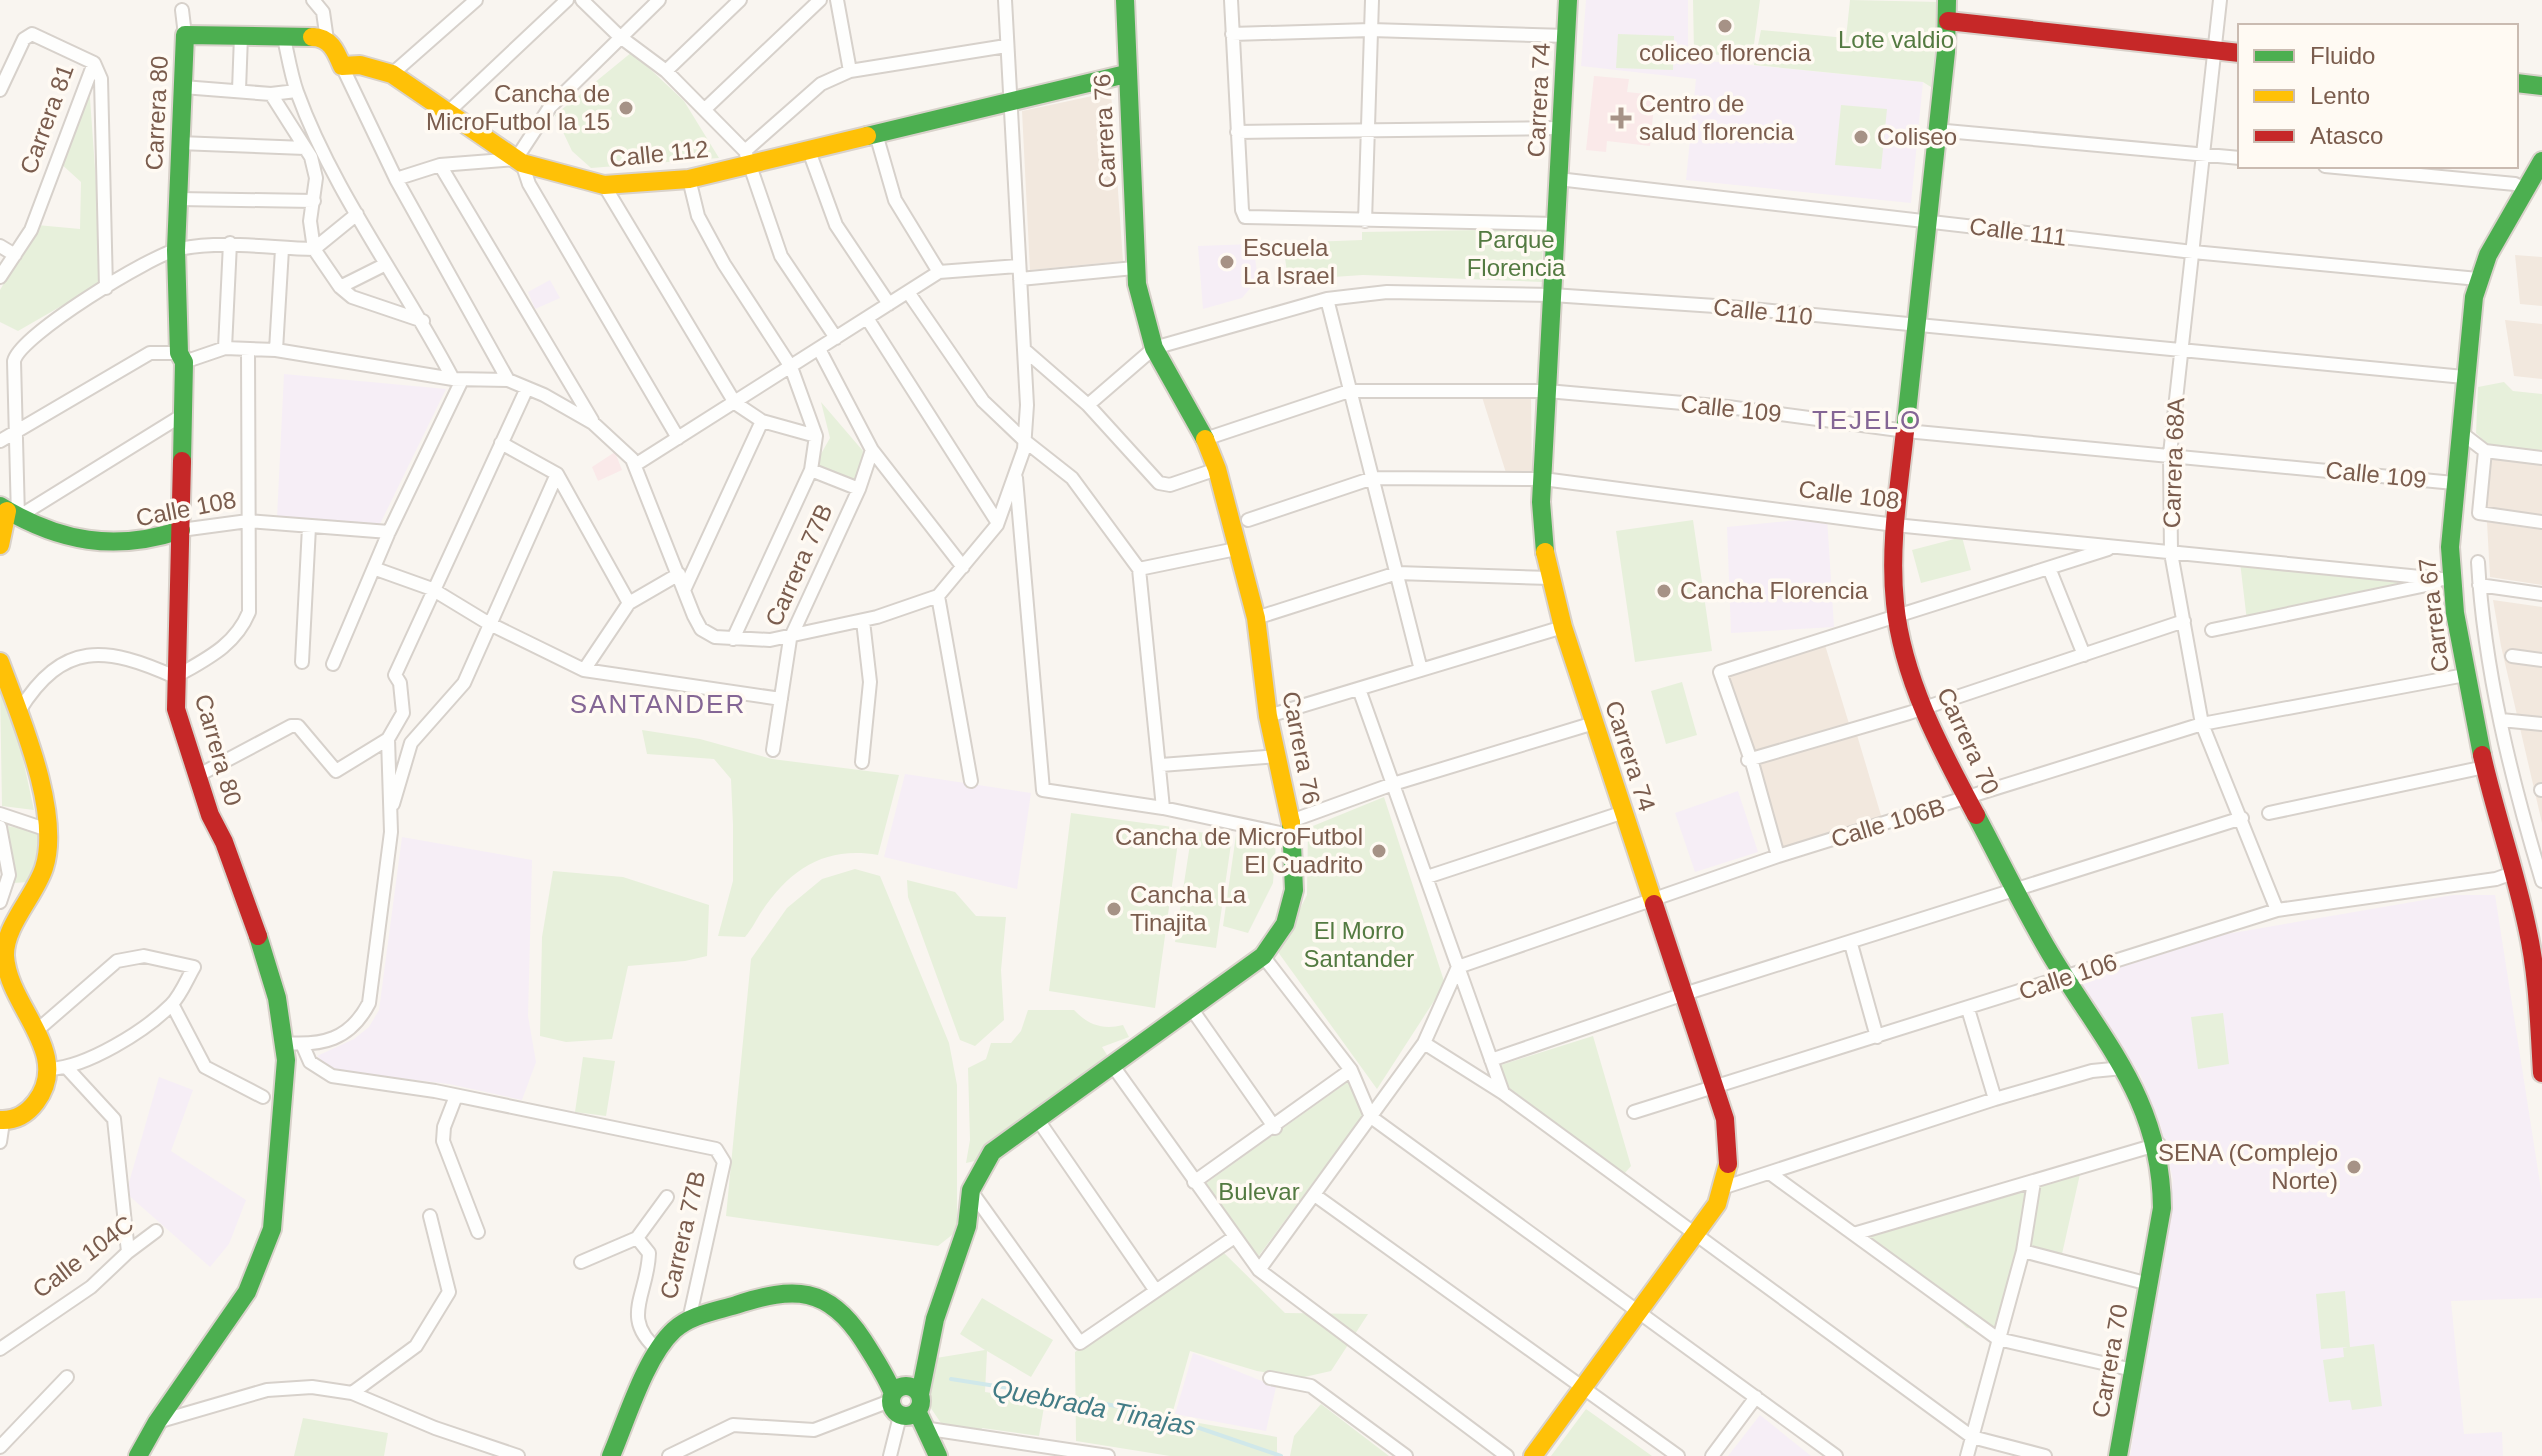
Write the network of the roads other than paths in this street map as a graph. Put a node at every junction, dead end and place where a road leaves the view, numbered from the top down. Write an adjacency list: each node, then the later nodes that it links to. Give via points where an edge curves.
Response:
1 (313, 0): 25 (street, via 323,12)
2 (476, 0): 33 (street)
3 (567, 0): 44 (street)
4 (582, 0): 22 (street)
5 (659, 0): 22 (street)
6 (740, 0): 31 (street)
7 (820, 0): 43 (street)
8 (1005, 0): 26 (street)
9 (1125, 0): 34 (street, Carrera 76)
10 (1231, 0): 19 (street)
11 (1372, 0): 18 (street)
12 (1568, 0): 23 (street, Carrera 74)
13 (1947, 0): 17 (street, Carrera 70)
14 (2220, 0): 27 (street, Carrera 68A)
15 (840, 1): 32 (street)
16 (182, 10): 20 (street, Carrera 80)
17 (1948, 21): 27 (street); 46 (street, Carrera 70)
18 (1371, 30): 19 (street); 23 (street); 47 (street)
19 (1232, 34): 48 (street)
20 (185, 35): 21 (street); 37 (street, Carrera 80)
21 (241, 36): 24 (street); 39 (street)
22 (619, 36): 31 (street); 56 (street, via 550,107)
23 (1567, 36): 45 (street, Carrera 74)
24 (284, 38): 25 (street); 40 (street)
25 (327, 40): 30 (street)
26 (1006, 46): 32 (street, Calle 112); 42 (street)
27 (2216, 50): 28 (street); 53 (street, Carrera 68A)
28 (2238, 53)
29 (94, 63): 38 (street, via 36,34 24,39); 77 (street, Carrera 81, via 31,230); 85 (street, via 101,79)
30 (342, 66): 33 (street, Calle 112); 60 (street)
31 (666, 71): 43 (street)
32 (850, 71): 54 (street, Calle 112, via 821,84)
33 (392, 74): 44 (street, Calle 112)
34 (1126, 74): 42 (street, Calle 112); 79 (street, Carrera 76)
35 (2518, 83): 36 (street)
36 (2542, 86)
37 (183, 87): 39 (street); 50 (street, Carrera 80)
38 (0, 90)
39 (239, 90): 41 (street)
40 (296, 91): 41 (street); 67 (street)
41 (271, 94): 51 (street)
42 (1010, 105): 49 (street, Calle 112); 81 (street)
43 (705, 109): 54 (street)
44 (446, 114): 56 (street, Calle 112)
45 (1560, 128): 47 (street); 62 (street, Carrera 74)
46 (1935, 130): 53 (street); 69 (street, Carrera 70)
47 (1366, 131): 48 (street); 68 (street)
48 (1237, 132): 68 (street, via 1242,210 1249,218)
49 (876, 134): 52 (street, Calle 112); 80 (street, via 895,200)
50 (179, 143): 51 (street); 65 (street, Carrera 80)
51 (305, 148): 66 (street, via 316,178)
52 (809, 151): 54 (street, Calle 112); 89 (street, via 836,225)
53 (2204, 155): 55 (street); 76 (street, Carrera 68A)
54 (747, 158): 61 (street, Calle 112); 93 (street, via 781,256)
55 (2238, 158)
56 (519, 161): 58 (street); 63 (street, Calle 112); 118 (street)
57 (2542, 161): 64 (street, Carrera 67)
58 (440, 165): 60 (street); 113 (street)
59 (2346, 168): 64 (street)
60 (396, 179): 105 (street)
61 (689, 179): 63 (street, Calle 112); 102 (street, via 698,216)
62 (1558, 179): 69 (street, Calle 111); 70 (street, Carrera 74)
63 (604, 185): 109 (street)
64 (2525, 189): 83 (street, Carrera 67)
65 (178, 199): 66 (street); 75 (street, Carrera 80)
66 (314, 201): 74 (street)
67 (357, 214): 74 (street); 78 (street)
68 (1365, 221): 70 (street)
69 (1926, 222): 76 (street, Calle 111); 92 (street, Carrera 70)
70 (1555, 224): 87 (street, Carrera 74)
71 (230, 243): 73 (street); 75 (street); 94 (street)
72 (0, 246): 77 (street)
73 (282, 249): 74 (street); 98 (street)
74 (314, 249): 84 (street)
75 (176, 250): 85 (street); 101 (street, Carrera 80)
76 (2193, 252): 83 (street, Calle 111); 99 (street, Carrera 68A)
77 (15, 255): 82 (street, Carrera 81)
78 (386, 264): 84 (street); 91 (street)
79 (1134, 268): 81 (street); 95 (street, Carrera 76)
80 (939, 272): 81 (street); 86 (street)
81 (1020, 272): 100 (street)
82 (0, 277)
83 (2478, 279): 103 (street, Carrera 67)
84 (340, 287): 91 (street, via 374,307)
85 (106, 288): 114 (street, via 16,352)
86 (908, 292): 89 (street); 121 (street, via 983,401)
87 (1552, 295): 88 (street, Calle 110, via 1387,292); 92 (street, Calle 110); 108 (street, Carrera 74)
88 (1327, 299): 95 (street, Calle 110); 107 (street)
89 (889, 304): 90 (street)
90 (867, 318): 93 (street); 137 (street)
91 (423, 321): 104 (street)
92 (1916, 327): 99 (street, Calle 110); 115 (street, Carrera 70)
93 (836, 338): 97 (street)
94 (225, 348): 96 (street); 101 (street)
95 (1154, 348): 110 (street, Calle 110); 119 (street, Carrera 76)
96 (248, 349): 98 (street); 139 (street)
97 (819, 349): 102 (street); 123 (street)
98 (276, 350): 104 (street)
99 (2181, 351): 103 (street, Calle 110); 125 (street, Carrera 68A)
100 (1027, 352): 110 (street); 121 (street)
101 (182, 358): 111 (street, Carrera 80); 114 (street, via 150,353)
102 (791, 367): 109 (street); 117 (street)
103 (2464, 377): 116 (street, Carrera 67)
104 (457, 379): 105 (street); 144 (street)
105 (508, 380): 106 (street)
106 (527, 388): 113 (street); 122 (street)
107 (1349, 391): 108 (street, Calle 109); 119 (street, Calle 109); 132 (street)
108 (1547, 391): 115 (street, Calle 109, via 1728,407); 133 (street, Carrera 74)
109 (735, 403): 112 (street); 118 (street)
110 (1088, 405): 128 (street, via 1159,483 1170,485)
111 (181, 416): 136 (street); 143 (street, Carrera 80)
112 (762, 421): 117 (street); 159 (street)
113 (593, 423): 127 (street)
114 (17, 431): 120 (street); 136 (street)
115 (1906, 431): 125 (street, Calle 109); 141 (street, Carrera 70)
116 (2459, 431): 124 (street); 134 (street, Carrera 67)
117 (816, 436): 129 (street)
118 (678, 438): 127 (street)
119 (1205, 439): 128 (street, Carrera 76)
120 (0, 441)
121 (1025, 441): 131 (street); 153 (street, via 1072,478)
122 (501, 443): 130 (street); 160 (street)
123 (872, 450): 135 (street, Carrera 77B); 150 (street)
124 (2485, 451): 126 (street); 140 (street, via 2479,513)
125 (2170, 454): 134 (street, Calle 109); 148 (street, Carrera 68A)
126 (2542, 458)
127 (635, 465): 155 (street)
128 (1217, 469): 147 (street, Carrera 76)
129 (811, 470): 135 (street); 171 (street)
130 (557, 474): 163 (street); 168 (street)
131 (1016, 475): 137 (street); 203 (street, via 1043,790)
132 (1373, 478): 133 (street, Calle 108); 138 (street, Calle 108); 154 (street)
133 (1543, 479): 141 (street, Calle 108); 156 (street, Carrera 74, via 1541,523)
134 (2454, 483): 157 (street, Carrera 67)
135 (859, 489): 172 (street, Carrera 77B)
136 (8, 511): 143 (street, Calle 108, via 51,534 111,547 153,541); 145 (street)
137 (996, 520): 150 (street)
138 (1248, 520)
139 (248, 521): 142 (street, Calle 108); 143 (street, Calle 108); 182 (street, via 249,612 242,629 224,648)
140 (2542, 522)
141 (1895, 525): 146 (street, Calle 108); 164 (street, Carrera 70)
142 (309, 527): 144 (street, Calle 108); 177 (street)
143 (181, 530): 182 (street, Carrera 80)
144 (389, 532): 152 (street)
145 (0, 545)
146 (2114, 547): 148 (street, Calle 108); 151 (street)
147 (1236, 549): 153 (street); 165 (street, Carrera 76)
148 (2171, 553): 157 (street, Calle 108); 167 (street, Carrera 68A)
149 (2478, 562): 158 (street, Carrera 67)
150 (963, 567): 162 (street)
151 (2049, 568): 164 (street); 173 (street)
152 (376, 569): 160 (street); 178 (street)
153 (1139, 569): 197 (street)
154 (1397, 573): 156 (street); 165 (street); 180 (street)
155 (679, 574): 159 (street); 163 (street)
156 (1550, 578): 169 (street, Carrera 74)
157 (2451, 580): 170 (street); 181 (street, Carrera 67)
158 (2479, 585): 161 (street); 188 (street, Carrera 67)
159 (685, 588): 171 (street, via 701,629)
160 (432, 589): 168 (street); 192 (street, via 395,675 403,713)
161 (2542, 594)
162 (938, 596): 166 (street); 200 (street)
163 (629, 603): 179 (street)
164 (1896, 616): 185 (street, Carrera 70); 195 (street, via 1720,672)
165 (1256, 618): 187 (street, Carrera 76)
166 (863, 621): 172 (street); 196 (street, via 870,682)
167 (2184, 621): 173 (street); 190 (street, Carrera 68A)
168 (488, 623): 179 (street); 207 (street, via 464,683 411,743)
169 (1563, 627): 180 (street); 189 (street, Carrera 74)
170 (2212, 630)
171 (733, 639): 172 (street)
172 (790, 639): 184 (street, Carrera 77B)
173 (2084, 655): 185 (street)
174 (2512, 656): 175 (street)
175 (2542, 660)
176 (0, 662): 186 (street)
177 (302, 662)
178 (333, 664)
179 (584, 670): 184 (street)
180 (1421, 670): 183 (street)
181 (2465, 675): 190 (street, Calle 106B); 198 (street, Carrera 67)
182 (175, 677): 186 (street, via 113,654 87,656 60,665 35,685); 199 (street, Carrera 80, via 176,709)
183 (1359, 689): 187 (street); 201 (street)
184 (781, 699): 193 (street, Carrera 77B)
185 (1924, 708): 195 (street); 202 (street, Carrera 70)
186 (19, 711): 211 (street)
187 (1268, 716): 194 (street, Carrera 76)
188 (2501, 720): 191 (street); 215 (street, Carrera 67)
189 (1594, 723): 201 (street); 204 (street, Carrera 74)
190 (2202, 724): 202 (street, Calle 106B); 208 (street, Carrera 68A)
191 (2542, 724)
192 (388, 739): 199 (street, via 334,771 298,726 291,726); 207 (street)
193 (773, 750)
194 (1278, 756): 197 (street); 210 (street, Carrera 76)
195 (1748, 760): 212 (street)
196 (862, 762)
197 (1161, 765): 203 (street)
198 (2485, 767): 205 (street); 213 (street, Carrera 67)
199 (197, 776): 232 (street, Carrera 80, via 266,957)
200 (971, 781)
201 (1393, 784): 210 (street); 214 (street)
202 (1968, 799): 212 (street, Calle 106B); 216 (street, Carrera 70)
203 (1163, 808): 210 (street)
204 (1624, 812): 214 (street); 217 (street, Carrera 74)
205 (2269, 813)
206 (0, 814): 211 (street)
207 (390, 815): 234 (street, via 369,1003 343,1036)
208 (2242, 818): 216 (street); 219 (street, Carrera 68A)
209 (0, 827): 218 (street, via 9,875)
210 (1292, 829): 222 (street, Carrera 76, via 1294,890 1285,924)
211 (48, 830): 230 (street, via 47,862 5,953 8,981)
212 (1778, 856): 217 (street, Calle 106B)
213 (2510, 874): 219 (street, Calle 106); 220 (street, Carrera 67)
214 (1427, 877): 224 (street)
215 (2542, 881)
216 (2017, 892): 221 (street); 225 (street, Carrera 70)
217 (1652, 898): 224 (street, Calle 106B); 226 (street, Carrera 74)
218 (0, 902)
219 (2277, 910): 225 (street, Calle 106)
220 (2534, 923): 223 (street); 240 (street, Carrera 67)
221 (1851, 944): 226 (street); 231 (street)
222 (1263, 956): 228 (street, Carrera 76); 239 (street)
223 (2542, 961)
224 (1458, 967): 233 (street); 235 (street)
225 (2066, 977): 229 (street, Calle 106); 237 (street, Carrera 70)
226 (1684, 994): 235 (street); 241 (street, Carrera 74)
227 (172, 1004): 230 (street, via 194,967 144,956 117,961); 238 (street, via 115,1045); 244 (street, via 205,1067)
228 (1191, 1008): 236 (street, Carrera 76); 250 (street)
229 (1968, 1009): 231 (street, Calle 106); 245 (street)
230 (34, 1033): 238 (street)
231 (1877, 1037): 241 (street, Calle 106)
232 (284, 1043): 234 (street); 285 (street, Carrera 80, via 272,1229 247,1292)
233 (1424, 1043): 242 (street); 248 (street)
234 (303, 1046): 243 (street, via 310,1062 332,1076)
235 (1491, 1060): 242 (street)
236 (1113, 1066): 247 (street, Carrera 76); 254 (street)
237 (2123, 1068): 245 (street, via 2092,1071); 252 (street, Carrera 70, via 2146,1107)
238 (58, 1069): 249 (street, via 38,1102 21,1117); 268 (street, via 114,1119)
239 (1351, 1070): 248 (street); 250 (street)
240 (2542, 1073)
241 (1714, 1088): 246 (street, Calle 106); 256 (street, Carrera 74, via 1728,1138)
242 (1503, 1093): 264 (street)
243 (456, 1096): 262 (street, via 443,1141); 274 (street, Carrera 77B, via 710,1146 724,1162)
244 (263, 1097)
245 (1995, 1099): 253 (street)
246 (1634, 1112)
247 (1036, 1117): 257 (street, Carrera 76, via 992,1152); 272 (street)
248 (1371, 1117): 258 (street); 273 (street)
249 (1, 1121): 251 (street)
250 (1275, 1128): 254 (street)
251 (0, 1142)
252 (2159, 1144): 255 (street); 271 (street, Carrera 70, via 2164,1184)
253 (1771, 1174): 256 (street); 263 (street)
254 (1194, 1182): 266 (street)
255 (2034, 1182): 263 (street); 267 (street)
256 (1725, 1187): 264 (street, Carrera 74)
257 (971, 1190): 272 (street, via 1080,1343); 284 (street, Carrera 76, via 967,1226)
258 (1316, 1196): 270 (street); 281 (street)
259 (667, 1197): 265 (street)
260 (430, 1216): 282 (street, via 449,1292 416,1346)
261 (156, 1231): 268 (street, Calle 104C)
262 (478, 1232)
263 (1857, 1233): 275 (street)
264 (1696, 1235): 273 (street, Carrera 74); 286 (street)
265 (637, 1238): 269 (street); 277 (street, via 649,1253 638,1328)
266 (1233, 1238): 270 (street); 272 (street)
267 (2023, 1251): 271 (street); 275 (street)
268 (128, 1252): 276 (street, Calle 104C, via 91,1287)
269 (581, 1262)
270 (1259, 1270): 296 (street)
271 (2149, 1284): 278 (street, Carrera 70)
272 (1156, 1291)
273 (1641, 1310): 281 (street, Carrera 74); 283 (street)
274 (689, 1320): 277 (street, Carrera 77B); 284 (street, via 767,1295 801,1293 829,1300 847,1315)
275 (1998, 1339): 278 (street); 286 (street)
276 (0, 1349)
277 (659, 1351): 290 (street, Carrera 77B)
278 (2133, 1370): 303 (street, Carrera 70)
279 (67, 1377): 287 (street)
280 (1270, 1378): 295 (street, via 1311,1386)
281 (1583, 1386): 297 (street, Carrera 74); 298 (street)
282 (352, 1393): 285 (street, via 295,1386 267,1390); 289 (street)
283 (1756, 1397): 299 (street); 300 (street)
284 (906, 1404): 291 (street, via 814,1430 733,1425); 292 (street); 293 (street); 294 (street)
285 (157, 1422): 288 (street, Carrera 80)
286 (1972, 1437): 301 (street); 302 (street)
287 (0, 1447)
288 (138, 1456)
289 (518, 1456)
290 (611, 1456)
291 (669, 1456)
292 (890, 1456)
293 (938, 1456)
294 (1106, 1456)
295 (1406, 1456)
296 (1507, 1456)
297 (1533, 1456)
298 (1678, 1456)
299 (1712, 1456)
300 (1836, 1456)
301 (1967, 1456)
302 (2045, 1456)
303 (2118, 1456)

